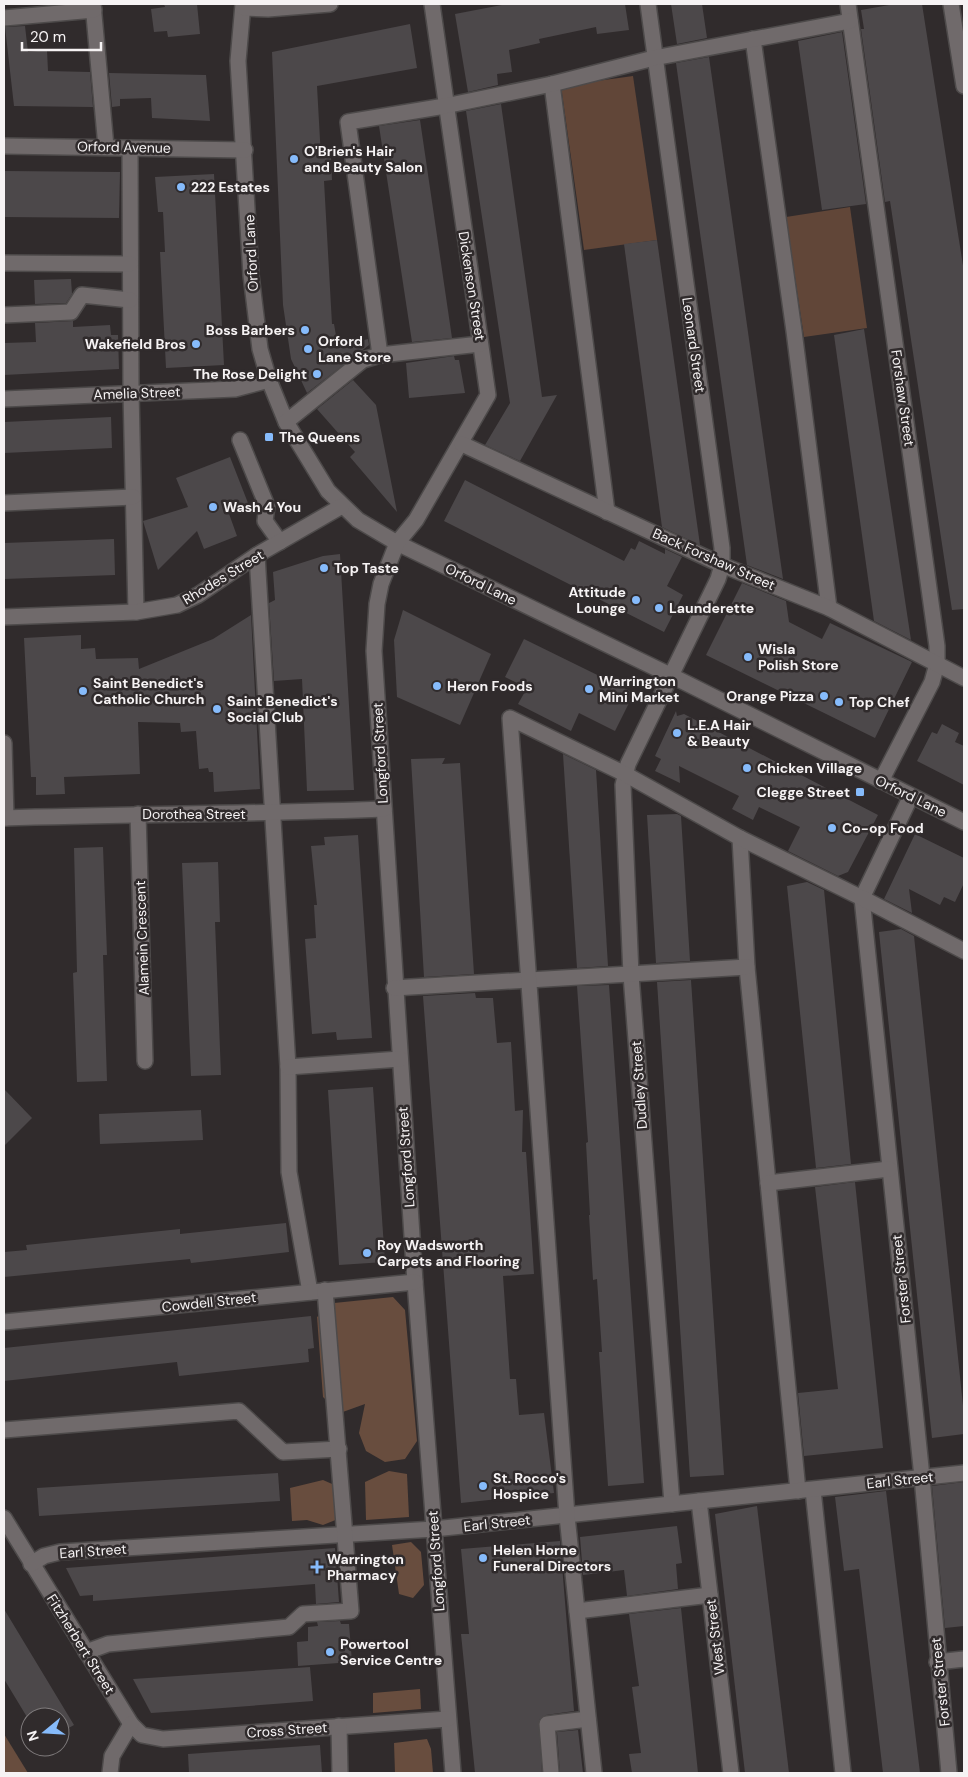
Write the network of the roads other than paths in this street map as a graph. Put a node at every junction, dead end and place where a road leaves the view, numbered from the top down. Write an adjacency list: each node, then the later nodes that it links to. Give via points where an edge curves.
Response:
1 (330, 4): 6 (street, via 268,9)
2 (432, 4): 14 (street, Dickenson Street)
3 (648, 4): 11 (street, Leonard Street)
4 (848, 4): 9 (street, Forshaw Street)
5 (951, 4): 13 (street)
6 (243, 6): 18 (street, Orford Lane, via 238,62)
7 (94, 7): 8 (street); 16 (street)
8 (4, 18)
9 (850, 21): 10 (street); 42 (street, Forshaw Street, via 897,349)
10 (752, 39): 11 (street); 39 (street)
11 (654, 58): 12 (street); 38 (street, Leonard Street, via 720,529)
12 (552, 84): 14 (street); 34 (street)
13 (964, 86)
14 (445, 106): 23 (street, Dickenson Street); 24 (street, via 348,122)
15 (4, 146): 16 (street, Orford Avenue)
16 (106, 147): 17 (street, Orford Avenue)
17 (130, 148): 18 (street, Orford Avenue); 20 (street)
18 (245, 150): 25 (street, Orford Lane, via 254,302 260,350)
19 (4, 263): 20 (street)
20 (130, 264): 21 (street)
21 (130, 300): 22 (street, via 82,295 71,312); 26 (street)
22 (4, 315)
23 (480, 344): 24 (street); 30 (street, Dickenson Street, via 488,395)
24 (380, 355): 28 (street, via 363,360)
25 (269, 380): 26 (street, Amelia Street, via 235,389); 28 (street, Orford Lane)
26 (131, 392): 27 (street, Amelia Street); 31 (street)
27 (4, 399)
28 (286, 422): 33 (street, Orford Lane, via 314,470)
29 (240, 440): 35 (street, via 267,506 265,521)
30 (462, 444): 34 (street, Back Forshaw Street); 36 (street, Dickenson Street, via 416,520)
31 (133, 497): 32 (street); 40 (street)
32 (4, 503)
33 (342, 506): 35 (street, Rhodes Street); 36 (street, Orford Lane)
34 (607, 512): 38 (street, Back Forshaw Street)
35 (280, 542): 37 (street, Rhodes Street)
36 (396, 544): 43 (street, Orford Lane); 49 (street, Longford Street, via 381,584 374,627)
37 (257, 556): 40 (street, Rhodes Street, via 191,598 158,610); 51 (street)
38 (722, 564): 39 (street, Back Forshaw Street); 43 (street, Leonard Street, via 718,579)
39 (829, 608): 42 (street, Back Forshaw Street)
40 (136, 612): 41 (street, Rhodes Street)
41 (4, 617)
42 (937, 664): 44 (street, Back Forshaw Street); 47 (street, Forshaw Street, via 932,682)
43 (670, 675): 46 (street, Dudley Street); 47 (street, Orford Lane)
44 (964, 678)
45 (4, 743): 52 (street)
46 (625, 774): 54 (street); 58 (street, Dudley Street); 59 (street, via 510,718)
47 (881, 781): 48 (street, Orford Lane)
48 (911, 796): 53 (street, Orford Lane); 55 (street)
49 (384, 809): 51 (street, Dorothea Street); 60 (street, Longford Street)
50 (138, 814): 51 (street, Dorothea Street); 52 (street, Dorothea Street); 62 (street, Alamein Crescent)
51 (274, 814): 63 (street)
52 (5, 818)
53 (964, 822)
54 (740, 838): 55 (street); 57 (street)
55 (862, 898): 56 (street); 64 (street, Forster Street)
56 (964, 951)
57 (747, 967): 58 (street); 65 (street)
58 (631, 975): 59 (street); 75 (street, Dudley Street)
59 (527, 981): 60 (street); 76 (street)
60 (394, 988): 61 (street, Longford Street)
61 (400, 1059): 63 (street); 66 (street, Longford Street)
62 (145, 1061)
63 (288, 1067): 67 (street, via 289,1172)
64 (889, 1170): 65 (street); 72 (street, Forster Street)
65 (768, 1183): 73 (street)
66 (415, 1282): 67 (street, Cowdell Street); 78 (street, Longford Street)
67 (317, 1291): 68 (street, Cowdell Street); 70 (street)
68 (4, 1322)
69 (4, 1430): 70 (street, via 239,1411 283,1452)
70 (339, 1450): 79 (street)
71 (964, 1473): 72 (street, Earl Street)
72 (922, 1478): 73 (street, Earl Street); 85 (street, Forster Street)
73 (805, 1490): 74 (street, Earl Street); 96 (street)
74 (698, 1502): 75 (street, Earl Street); 81 (street, West Street)
75 (672, 1504): 76 (street, Earl Street)
76 (567, 1516): 78 (street, Earl Street); 82 (street)
77 (4, 1518): 80 (street, Fitzherbert Street)
78 (434, 1529): 79 (street, Earl Street); 86 (street, Longford Street)
79 (345, 1535): 80 (street, Earl Street, via 60,1552); 83 (street, via 351,1610 303,1614 289,1627 108,1644)
80 (31, 1564): 83 (street, Fitzherbert Street)
81 (710, 1595): 82 (street); 95 (street, West Street)
82 (577, 1612): 87 (street)
83 (86, 1652): 88 (street, Fitzherbert Street)
84 (964, 1659): 85 (street)
85 (937, 1662): 97 (street, Forster Street)
86 (448, 1719): 89 (street, Cross Street); 92 (street, Longford Street)
87 (588, 1719): 93 (street, via 546,1724); 94 (street)
88 (131, 1724): 89 (street, Cross Street, via 142,1735 163,1739); 90 (street, via 112,1756)
89 (339, 1726): 91 (street)
90 (110, 1773)
91 (340, 1773)
92 (453, 1773)
93 (551, 1773)
94 (594, 1773)
95 (731, 1773)
96 (843, 1773)
97 (949, 1773)

